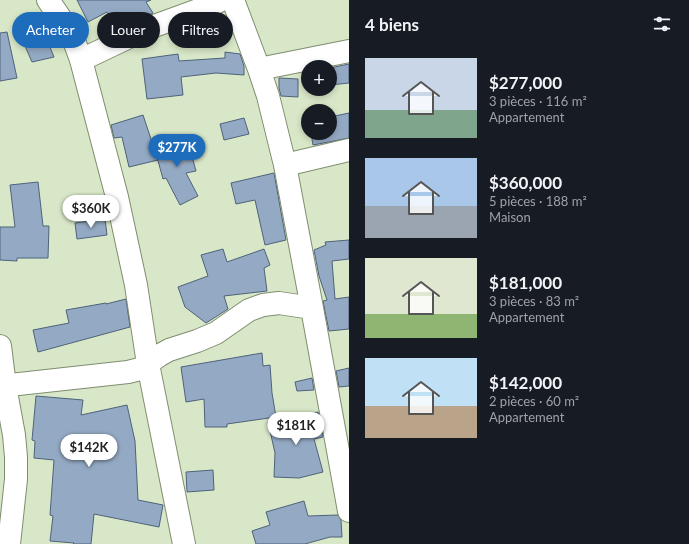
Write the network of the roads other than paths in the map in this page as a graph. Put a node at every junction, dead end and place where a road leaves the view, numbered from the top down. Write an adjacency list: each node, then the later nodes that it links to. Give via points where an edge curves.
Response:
1 (48, 0): 5 (street, via 72,35)
2 (221, 0): 5 (street, via 146,29)
3 (233, 0): 6 (street)
4 (349, 51): 6 (street)
5 (81, 60): 11 (street, via 117,197 136,285)
6 (259, 69): 8 (street)
7 (349, 150): 8 (street)
8 (285, 165): 9 (street)
9 (312, 308): 11 (street, via 279,302 263,305 249,310 216,333 169,350); 13 (street)
10 (0, 346): 12 (street)
11 (148, 364): 12 (street, via 128,372); 15 (street)
12 (2, 386): 14 (street, via 14,435 16,457)
13 (349, 511)
14 (9, 544)
15 (184, 544)

